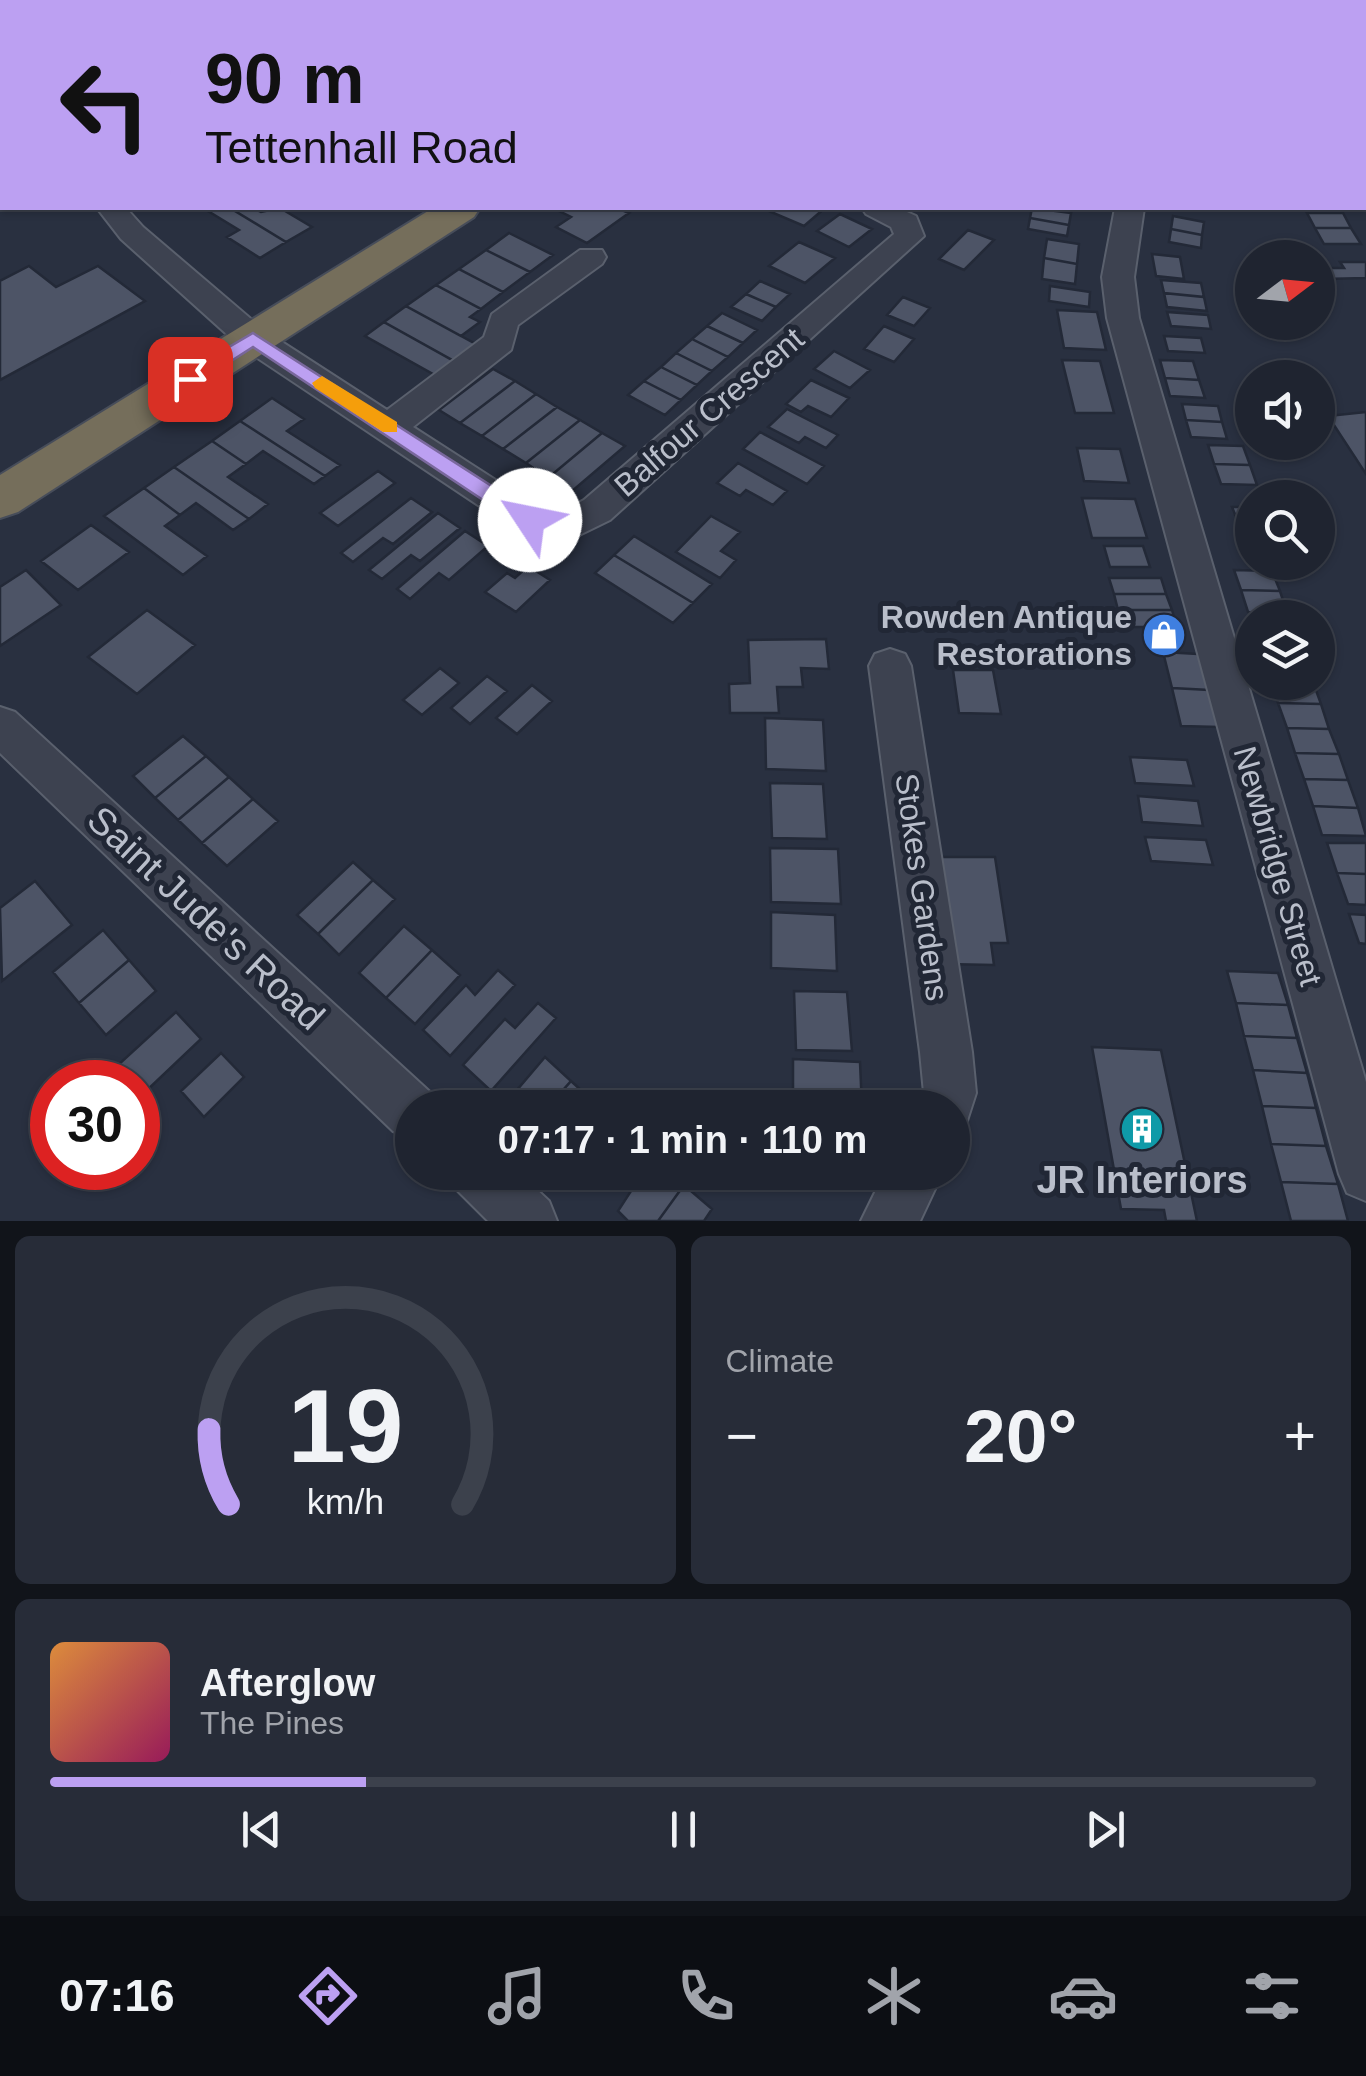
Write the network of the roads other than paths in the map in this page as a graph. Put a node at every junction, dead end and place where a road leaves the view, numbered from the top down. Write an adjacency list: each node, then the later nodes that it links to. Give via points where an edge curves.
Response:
1 (113, 210): 6 (street, Balfour Crescent)
2 (457, 210): 6 (highway)
3 (880, 210): 7 (street, Balfour Crescent, via 906,222 903,242 566,528 530,520)
4 (1128, 210): 13 (street, Newbridge Street, via 1118,277 1123,318)
5 (591, 257): 7 (street, via 503,321 499,342)
6 (253, 339): 7 (street, Balfour Crescent); 8 (highway)
7 (389, 427)
8 (0, 498)
9 (890, 666): 11 (street, Stokes Gardens)
10 (0, 725): 12 (street, Saint Jude's Road)
11 (950, 1090)
12 (395, 1096)
13 (1366, 1174)
14 (497, 1190): 16 (street)
15 (906, 1190): 17 (street)
16 (529, 1221)
17 (890, 1221)

